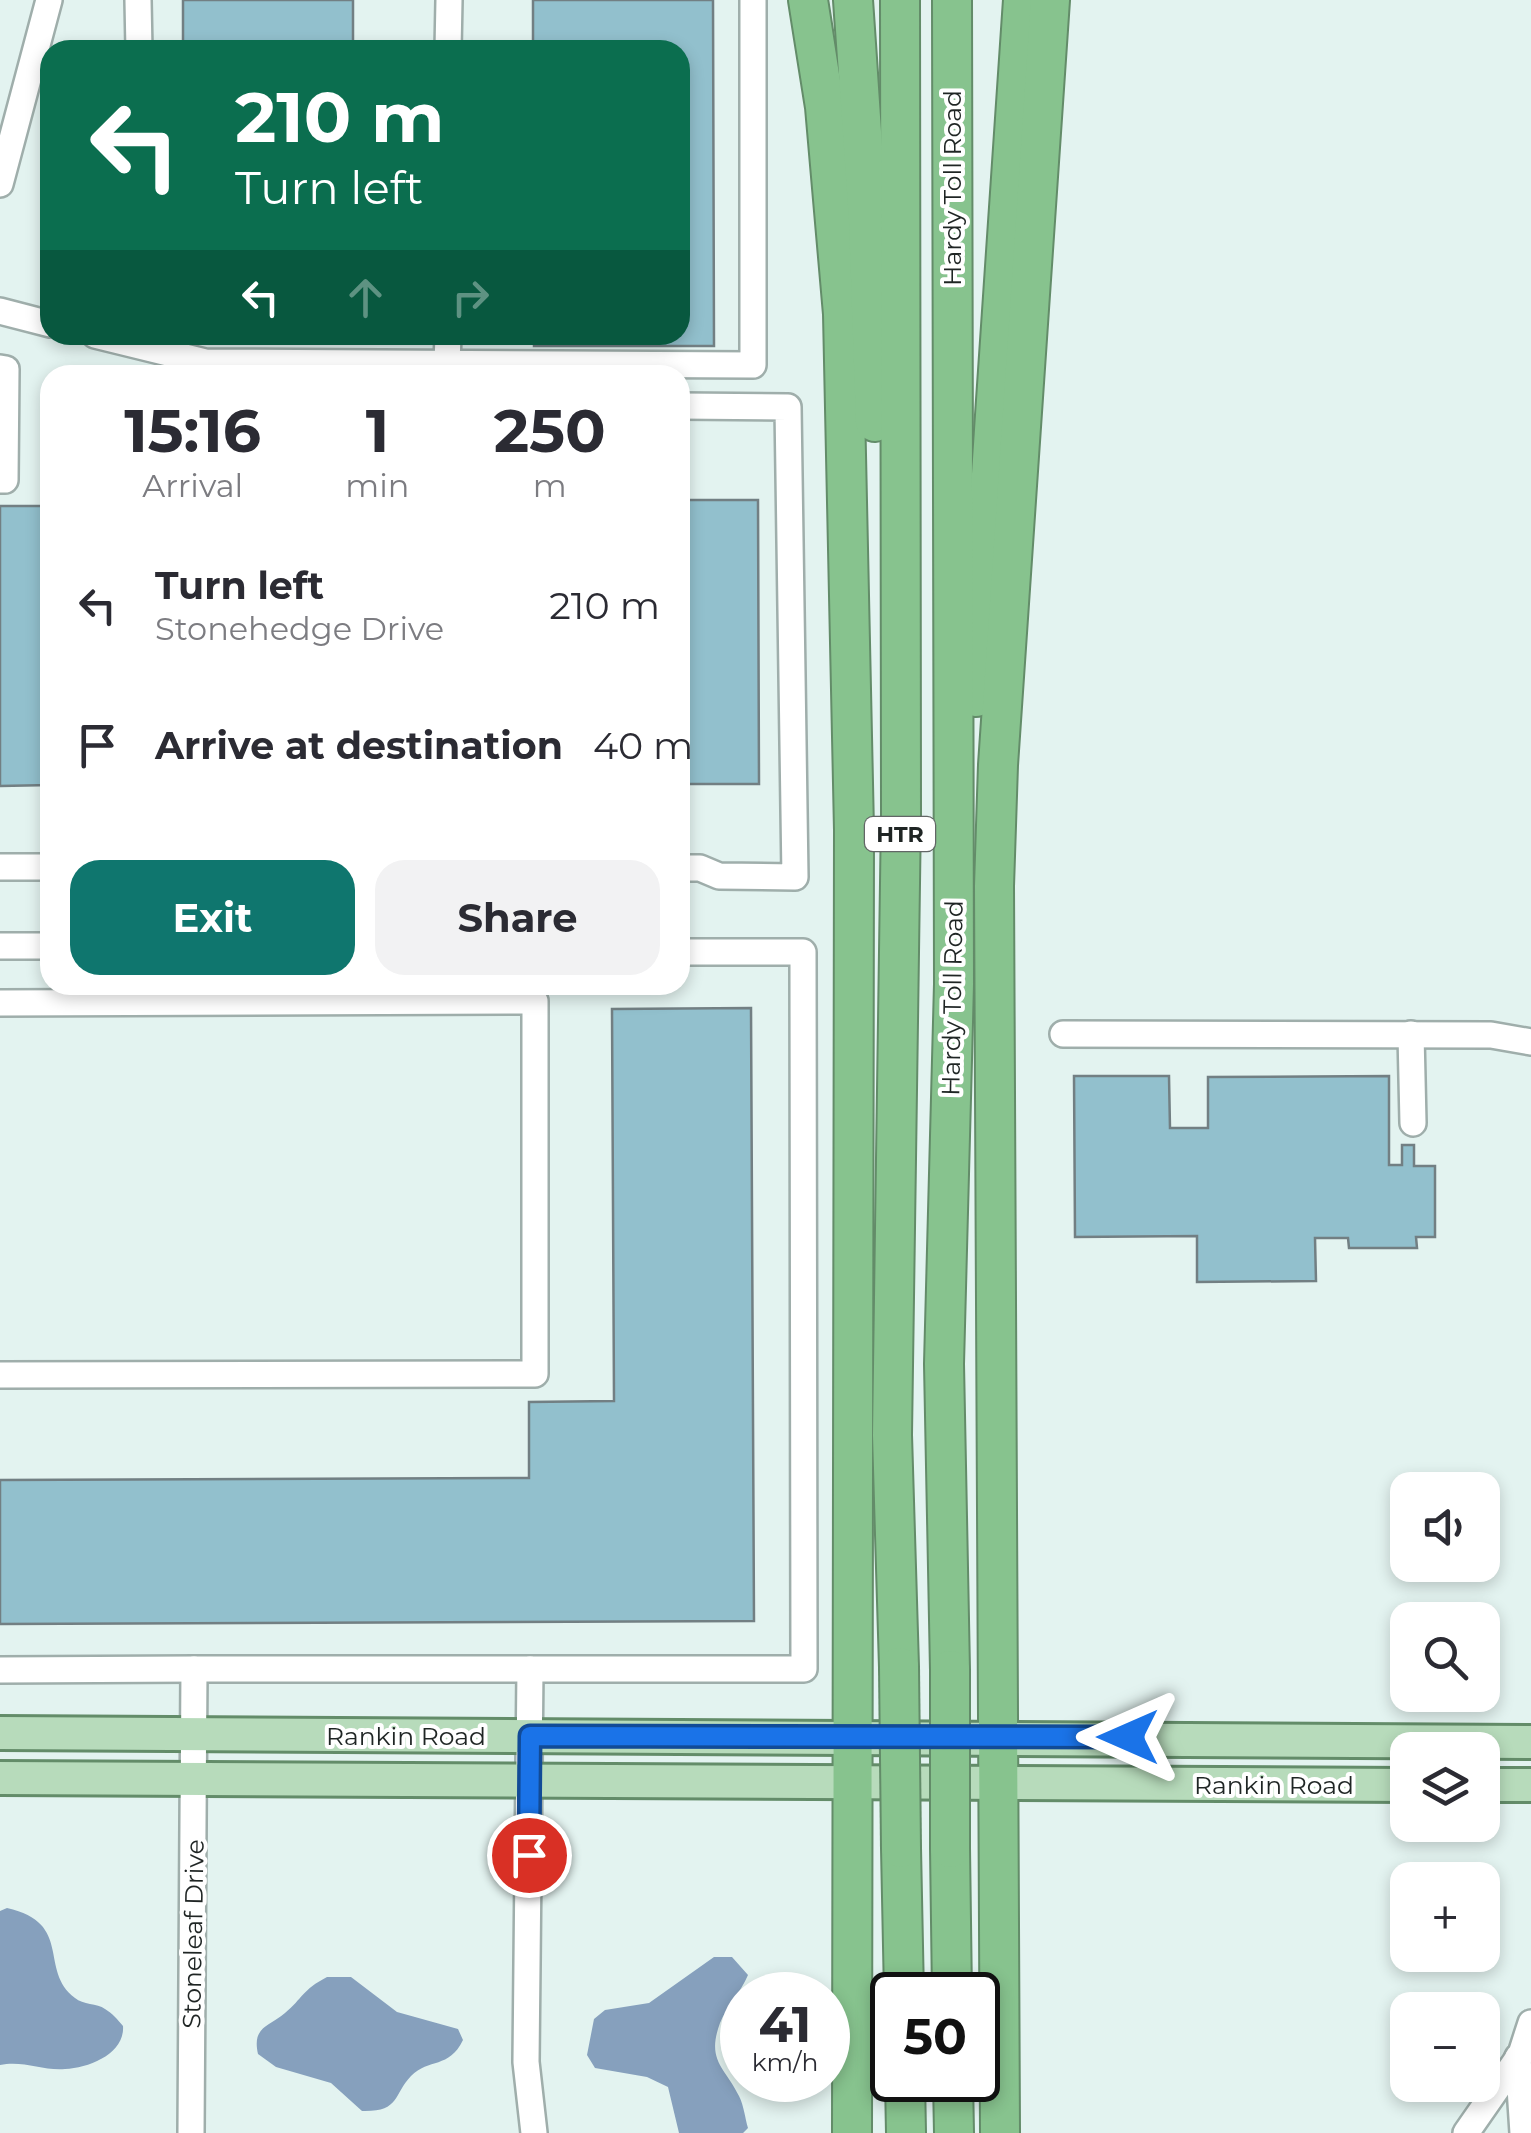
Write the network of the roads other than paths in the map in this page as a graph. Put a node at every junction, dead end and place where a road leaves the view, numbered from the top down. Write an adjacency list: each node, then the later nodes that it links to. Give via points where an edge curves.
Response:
1 (49, 0): 13 (street)
2 (138, 0): 11 (street)
3 (448, 0): 12 (street)
4 (754, 0): 18 (street, via 754,365)
5 (808, 0): 42 (highway, via 825,107 843,314 854,830)
6 (853, 0): 24 (highway, via 872,316 878,611)
7 (900, 0): 24 (highway, Hardy Toll Road / HTR)
8 (952, 0): 31 (highway, Hardy Toll Road / HTR)
9 (1023, 0): 31 (highway)
10 (1050, 0): 45 (highway, via 994,886)
11 (139, 40)
12 (448, 40)
13 (0, 184)
14 (0, 312): 15 (street)
15 (40, 322)
16 (155, 345): 19 (street, via 206,362)
17 (448, 345): 18 (street)
18 (448, 364): 20 (street)
19 (278, 365)
20 (433, 365)
21 (0, 368): 23 (street, via 6,370)
22 (690, 406): 27 (street, via 788,406 796,877 719,876)
23 (0, 480)
24 (901, 814): 55 (highway, Hardy Toll Road / HTR, bridge, via 892,1435)
25 (0, 867): 26 (street)
26 (40, 868)
27 (690, 868)
28 (0, 946): 29 (street)
29 (40, 946)
30 (690, 952): 39 (street, via 803,952 804,1669)
31 (954, 984): 56 (highway, Hardy Toll Road / HTR, bridge, via 944,1364)
32 (0, 1003): 37 (street, via 535,1001 535,1374)
33 (1062, 1034): 34 (street)
34 (1411, 1034): 35 (street, via 1490,1034); 36 (street)
35 (1531, 1042)
36 (1413, 1124)
37 (0, 1375)
38 (194, 1669): 39 (street); 40 (street); 43 (street, Stoneleaf Drive)
39 (530, 1669): 44 (street)
40 (0, 1670)
41 (0, 1734): 43 (main road, Rankin Road)
42 (854, 1734): 44 (main road, Rankin Road); 45 (main road, Rankin Road); 50 (highway)
43 (196, 1735): 44 (main road, Rankin Road); 48 (street, Stoneleaf Drive)
44 (530, 1736): 49 (street)
45 (998, 1736): 46 (main road, Rankin Road); 51 (highway)
46 (1531, 1742)
47 (0, 1778): 48 (main road, Rankin Road)
48 (195, 1779): 49 (main road, Rankin Road); 61 (street, Stoneleaf Drive)
49 (530, 1780): 50 (main road, Rankin Road); 62 (street, via 526,2062)
50 (854, 1782): 51 (main road, Rankin Road); 63 (highway)
51 (999, 1785): 52 (main road, Rankin Road); 66 (highway)
52 (1390, 1785)
53 (1500, 1785): 54 (main road)
54 (1531, 1785)
55 (904, 1972)
56 (952, 1972)
57 (1531, 2023): 58 (street)
58 (1518, 2057): 67 (street); 68 (street)
59 (905, 2102): 64 (highway)
60 (953, 2102): 65 (highway)
61 (191, 2133)
62 (534, 2133)
63 (852, 2133)
64 (906, 2133)
65 (954, 2133)
66 (1000, 2133)
67 (1466, 2133)
68 (1522, 2133)

